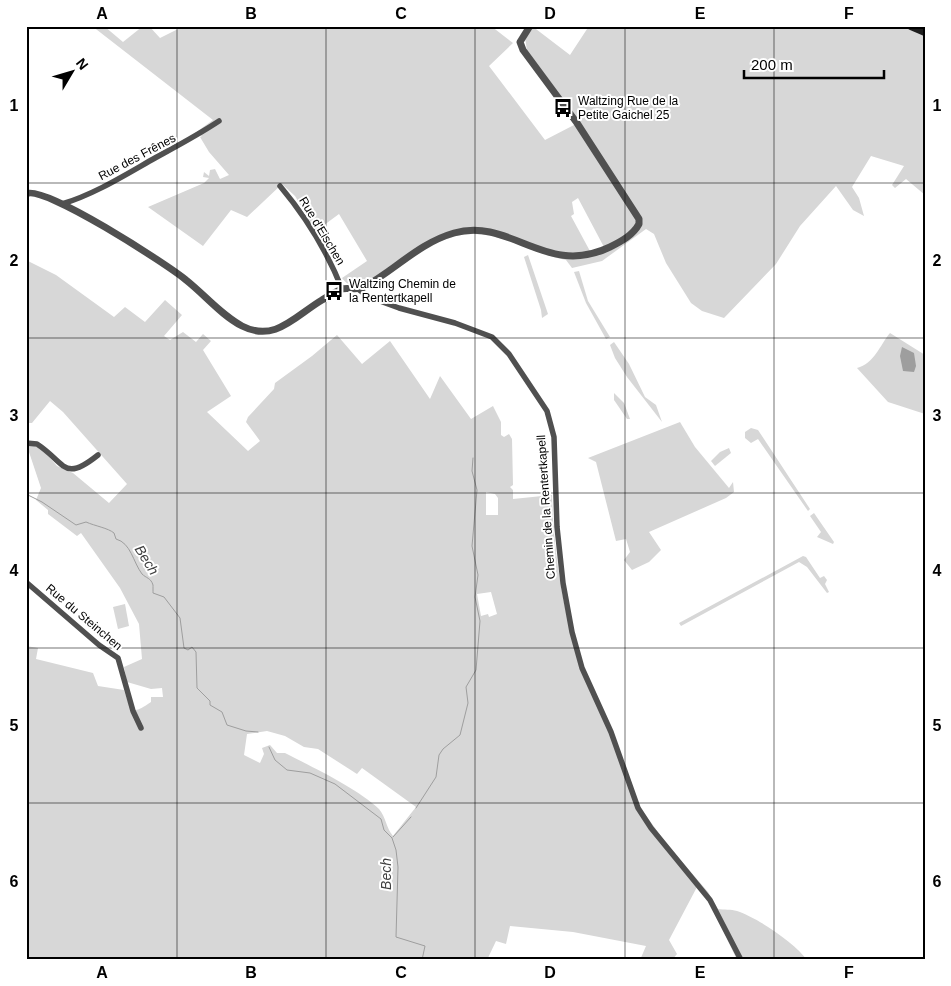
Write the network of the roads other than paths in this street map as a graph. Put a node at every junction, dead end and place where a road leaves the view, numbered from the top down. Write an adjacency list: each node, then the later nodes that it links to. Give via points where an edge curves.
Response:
1 (530, 26): 9 (street, via 520,42 523,50 577,123 637,214 639,224 636,230 606,249 580,256 551,254 482,230 453,233 419,248)
2 (910, 26): 3 (main road)
3 (925, 32)
4 (219, 121): 7 (street, Rue des Frênes, via 116,180)
5 (280, 186): 8 (street, Rue d'Eischen, via 332,263)
6 (26, 193): 7 (street, Chemin de la Rentertkapell, via 38,194)
7 (62, 204): 8 (street, Chemin de la Rentertkapell, via 159,260 231,318 252,330 263,332 287,326)
8 (342, 289): 9 (street, Chemin de la Rentertkapell)
9 (358, 289): 14 (street, Chemin de la Rentertkapell, via 399,308 454,322 492,337 509,354 547,411 554,437 557,527 563,583 582,668 611,732 638,808 650,828 710,900)
10 (26, 443): 11 (street, via 37,444 59,464 74,470 82,468)
11 (98, 455)
12 (26, 582): 13 (street, Rue du Steinchen, via 118,658)
13 (141, 728)
14 (741, 960)

